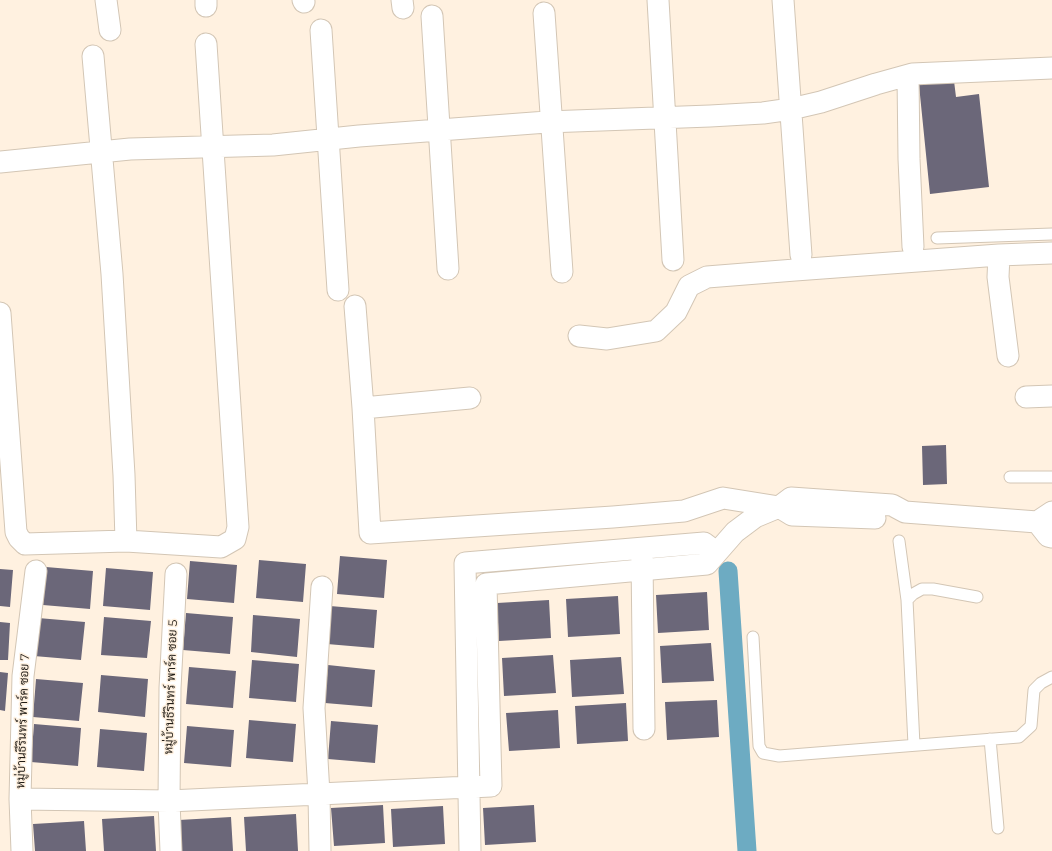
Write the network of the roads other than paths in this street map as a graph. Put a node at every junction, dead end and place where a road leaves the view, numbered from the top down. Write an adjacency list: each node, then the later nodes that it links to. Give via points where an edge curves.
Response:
1 (106, 0): 6 (street)
2 (658, 0): 13 (street)
3 (783, 0): 12 (street)
4 (544, 13): 14 (street)
5 (432, 16): 15 (street)
6 (110, 30)
7 (321, 30): 16 (street)
8 (206, 44): 17 (street)
9 (93, 56): 18 (street)
10 (1052, 68): 11 (street)
11 (908, 76): 12 (street); 22 (street)
12 (791, 109): 13 (street, via 764,113); 24 (street)
13 (664, 118): 14 (street); 26 (street)
14 (552, 122): 15 (street); 28 (street)
15 (439, 130): 16 (street); 27 (street)
16 (328, 139): 17 (street); 29 (street)
17 (213, 146): 18 (street); 43 (street, via 238,527 235,539 221,547)
18 (102, 152): 19 (street); 43 (street, via 114,297)
19 (0, 162)
20 (1052, 234): 21 (lane)
21 (937, 238)
22 (913, 246)
23 (1052, 253): 25 (street)
24 (801, 255)
25 (999, 255): 32 (street, via 707,278 688,286 676,312 656,331 607,339); 33 (street, via 998,277)
26 (673, 260)
27 (448, 269)
28 (562, 272)
29 (338, 290)
30 (355, 306): 37 (street)
31 (0, 313): 43 (street, via 16,532 19,538 25,544)
32 (579, 336)
33 (1008, 356)
34 (1052, 396): 35 (street)
35 (1026, 397)
36 (470, 398): 37 (street)
37 (363, 408): 40 (street, via 370,533 684,510 724,498)
38 (1010, 477): 39 (lane)
39 (1052, 477)
40 (779, 507): 41 (street, via 792,514 892,518 906,512); 46 (street, via 755,517 735,532)
41 (1045, 517): 42 (street, via 1048,536)
42 (1052, 536)
43 (126, 541)
44 (899, 541): 52 (lane)
45 (641, 548): 46 (street, via 704,543); 47 (street); 56 (street, via 465,563)
46 (716, 552): 47 (street, via 706,564)
47 (642, 570): 55 (street, via 486,584); 57 (street)
48 (36, 571): 62 (street, หมู่บ้านธีรินทร์ พาร์ค ซอย 7, via 23,676)
49 (176, 574): 63 (street, หมู่บ้านธีรินทร์ พาร์ค ซอย 5, via 170,688)
50 (322, 587): 61 (street, via 314,708)
51 (977, 597): 52 (lane, via 922,589)
52 (907, 600): 59 (lane)
53 (753, 637): 59 (lane, via 759,746 763,752 779,756)
54 (1052, 677): 58 (lane, via 1034,690 1031,726 1019,737)
55 (488, 683): 56 (street); 60 (street, via 491,786)
56 (467, 684): 60 (street)
57 (644, 729)
58 (990, 739): 59 (lane); 64 (lane)
59 (914, 745)
60 (469, 787): 61 (street); 68 (street)
61 (319, 794): 63 (street); 67 (street)
62 (20, 799): 63 (street); 65 (street, หมู่บ้านธีรินทร์ พาร์ค ซอย 7)
63 (169, 801): 66 (street, หมู่บ้านธีรินทร์ พาร์ค ซอย 5)
64 (998, 828)
65 (22, 851)
66 (171, 851)
67 (320, 851)
68 (470, 851)

